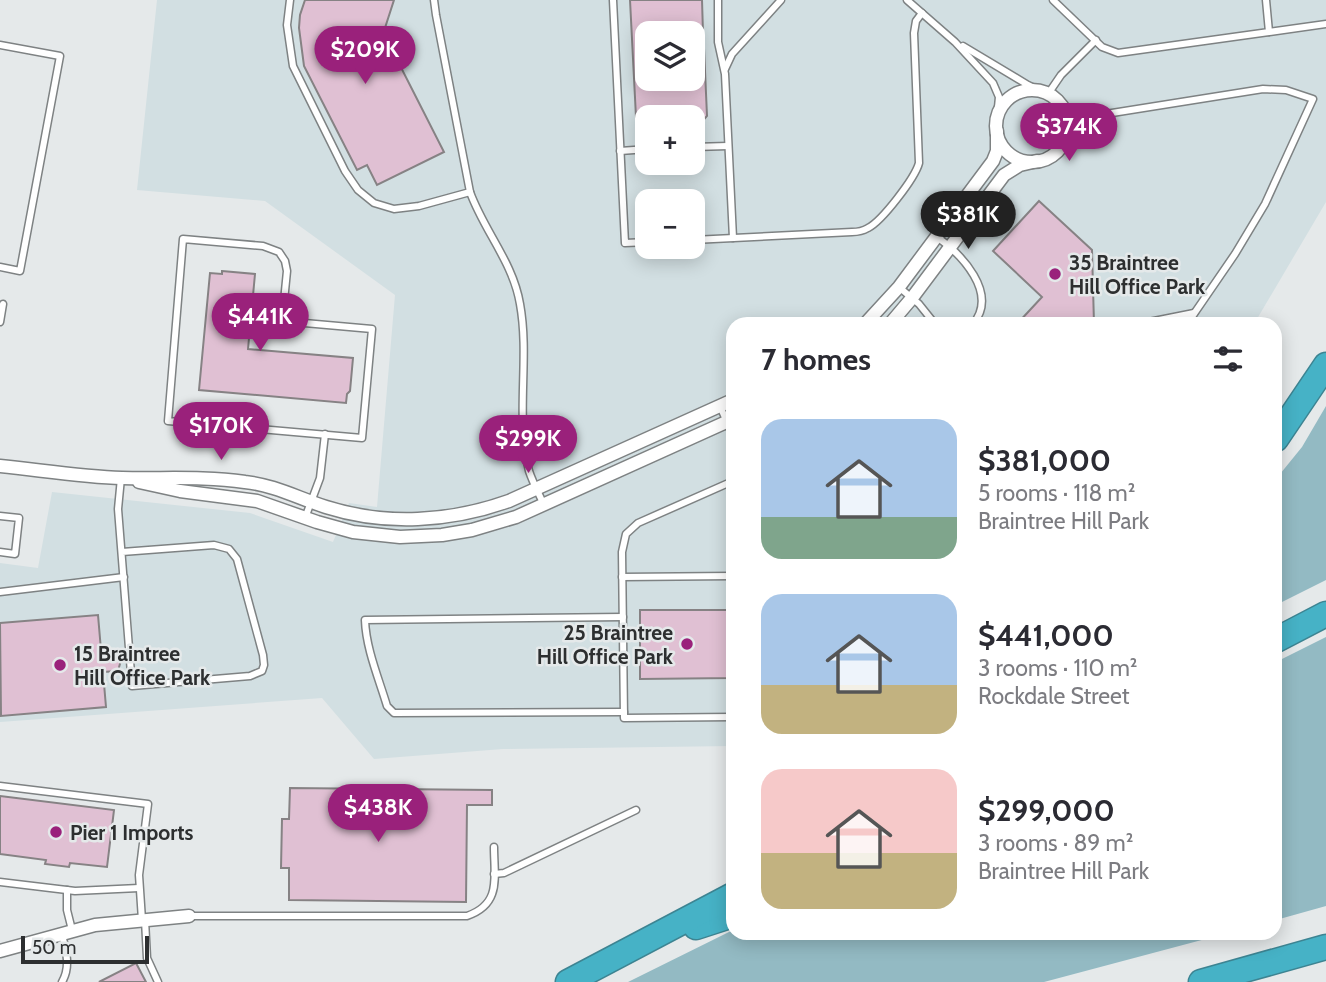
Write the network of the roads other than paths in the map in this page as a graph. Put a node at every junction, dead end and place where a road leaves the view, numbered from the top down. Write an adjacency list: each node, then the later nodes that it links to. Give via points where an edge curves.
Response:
1 (290, 0): 24 (lane, via 287,25 293,66 358,190 374,203 394,209)
2 (435, 0): 24 (lane)
3 (613, 0): 22 (lane)
4 (718, 0): 15 (lane, via 718,42)
5 (781, 0): 15 (lane, via 732,54)
6 (907, 0): 9 (lane)
7 (1053, 0): 12 (lane)
8 (1266, 0): 11 (lane)
9 (922, 13): 13 (lane); 26 (lane, via 914,33 919,163 911,180 876,222 858,232)
10 (1326, 24): 11 (lane)
11 (1269, 33): 12 (lane, via 1118,53)
12 (1096, 40): 16 (lane)
13 (956, 42): 16 (lane); 18 (lane, via 996,87)
14 (0, 46): 30 (lane, via 60,56 20,271)
15 (725, 74): 19 (lane)
16 (1045, 93): 17 (street, via 1063,107); 18 (street, via 1024,91 1012,96 1002,106)
17 (1068, 120): 23 (street, via 1062,146 1049,158); 34 (lane, via 1263,89 1286,90 1313,99 1265,204)
18 (997, 124): 23 (street, via 1001,143 1009,152); 25 (street, via 993,161)
19 (728, 146): 20 (lane); 26 (lane)
20 (705, 147)
21 (635, 150): 22 (lane)
22 (620, 151): 28 (lane, via 625,243)
23 (1037, 161): 29 (street, via 1004,175)
24 (470, 192): 52 (lane, via 506,260 520,301 524,434)
25 (937, 237): 29 (lane); 31 (street)
26 (733, 238): 27 (lane)
27 (705, 239)
28 (635, 243)
29 (951, 247): 32 (street); 38 (lane, via 977,282)
30 (0, 267)
31 (899, 287): 32 (lane); 35 (street)
32 (912, 298): 36 (street); 37 (lane)
33 (3, 304): 41 (lane)
34 (1194, 313): 39 (lane); 40 (lane)
35 (871, 317)
36 (896, 317)
37 (929, 317)
38 (976, 317)
39 (1174, 317)
40 (1191, 317)
41 (0, 322)
42 (1326, 365): 47 (highway)
43 (726, 403): 44 (street)
44 (720, 406): 45 (lane); 52 (street)
45 (726, 415)
46 (726, 423): 54 (street)
47 (1282, 430)
48 (325, 434): 48 (lane, via 362,438 372,329 282,321 287,271 279,252 263,246 183,239 168,421); 53 (lane, via 321,472)
49 (0, 466): 50 (street)
50 (121, 478): 53 (street, via 234,480 270,486); 56 (street, via 257,501); 58 (lane)
51 (726, 484): 61 (lane, via 632,527 623,543)
52 (537, 489): 53 (street, via 482,510 427,519 367,517); 54 (lane)
53 (311, 502): 56 (lane)
54 (544, 505): 56 (street, via 501,523 428,537 365,534)
55 (0, 516): 57 (lane, via 19,519 15,554)
56 (305, 518)
57 (0, 552)
58 (122, 552): 60 (lane); 60 (lane, via 214,545 232,551 263,655 262,671 250,676 132,686)
59 (726, 576): 61 (lane)
60 (124, 577): 62 (lane)
61 (622, 577): 64 (lane)
62 (0, 592)
63 (1326, 614): 65 (highway)
64 (622, 617): 66 (lane); 66 (lane, via 365,623 392,713)
65 (1282, 637)
66 (624, 712): 67 (lane, via 624,718)
67 (726, 718)
68 (0, 786): 73 (lane, via 148,804)
69 (636, 810): 71 (lane)
70 (494, 846): 71 (lane)
71 (494, 874): 76 (lane, via 489,904 462,917)
72 (0, 882): 74 (lane)
73 (139, 888): 74 (lane); 78 (lane)
74 (67, 890): 79 (lane)
75 (726, 899): 80 (highway)
76 (189, 916): 78 (street)
77 (726, 917): 80 (highway)
78 (143, 920): 79 (street); 84 (lane, via 147,958)
79 (66, 932): 82 (street); 83 (lane)
80 (642, 944): 85 (highway)
81 (1326, 947): 86 (highway)
82 (0, 951)
83 (62, 982)
84 (158, 982)
85 (568, 982)
86 (1201, 982)

